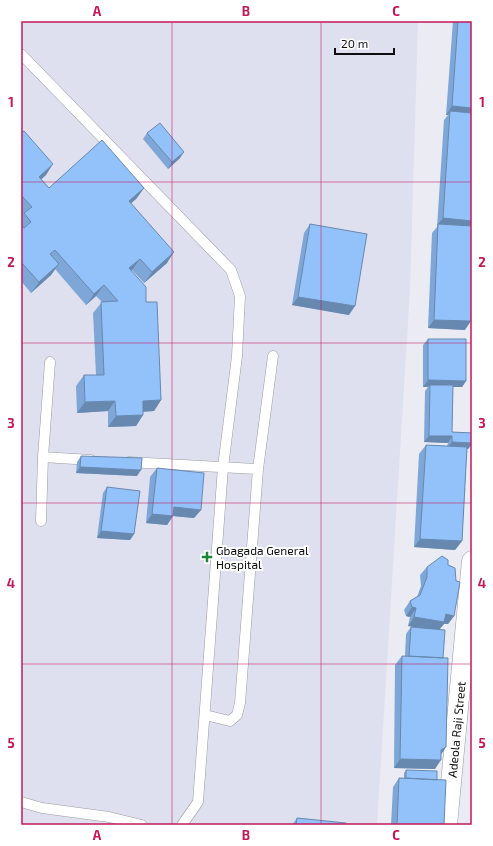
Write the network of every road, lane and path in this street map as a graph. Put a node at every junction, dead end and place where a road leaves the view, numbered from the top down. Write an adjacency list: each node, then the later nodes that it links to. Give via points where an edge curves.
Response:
1 (21, 54): 7 (lane, via 231,270 240,296 237,356)
2 (273, 356): 8 (lane)
3 (50, 362): 4 (lane)
4 (43, 457): 5 (lane); 9 (lane)
5 (98, 460)
6 (122, 462): 7 (lane)
7 (223, 467): 8 (lane); 11 (lane)
8 (258, 469): 11 (lane, via 240,703 237,715 230,721)
9 (41, 521)
10 (472, 561): 15 (street, Adeola Raji Street)
11 (205, 715): 14 (lane, via 198,802)
12 (21, 802): 13 (lane)
13 (142, 825)
14 (182, 825)
15 (447, 825)

